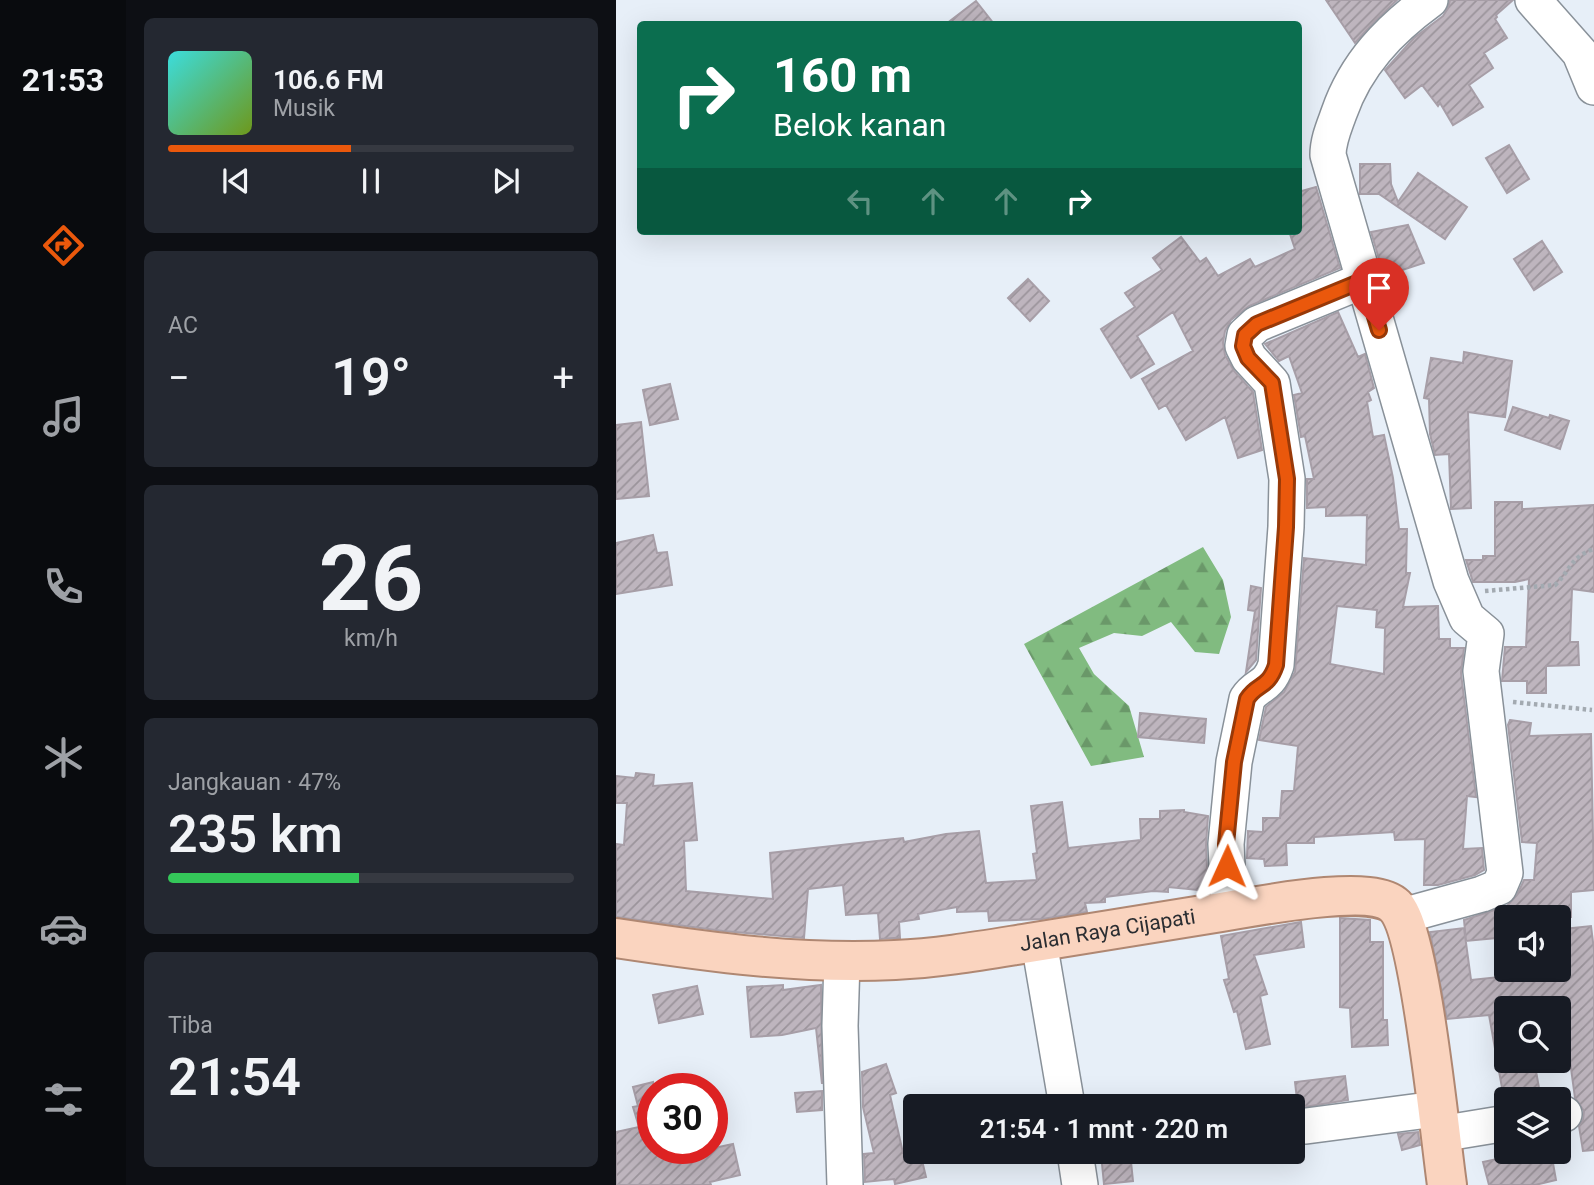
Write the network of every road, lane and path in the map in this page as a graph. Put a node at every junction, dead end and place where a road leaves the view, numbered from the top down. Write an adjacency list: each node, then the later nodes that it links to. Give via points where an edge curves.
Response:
1 (1430, 0): 4 (street, via 1407,17 1361,67 1344,98 1328,145)
2 (1533, 0): 3 (street, via 1580,53)
3 (1594, 87)
4 (1364, 280): 6 (street); 9 (street, via 1257,324 1245,335 1248,358 1272,383 1287,479 1286,527 1276,665 1272,678 1247,699 1234,762 1226,844)
5 (1594, 549): 6 (path, via 1575,559 1555,585)
6 (1455, 593): 7 (street, via 1467,618 1486,634 1481,671)
7 (1484, 699): 8 (path); 10 (street, via 1503,881 1482,894)
8 (1592, 710)
9 (1229, 911): 10 (main road, Jalan Raya Cijapati, via 1368,895 1392,903); 12 (main road, Jalan Raya Cijapati)
10 (1402, 916): 15 (main road, via 1414,958)
11 (616, 938): 13 (main road, Jalan Raya Cijapati, via 730,955)
12 (1039, 942): 13 (main road, Jalan Raya Cijapati, via 896,960); 14 (street)
13 (842, 960): 19 (street)
14 (1065, 1094)
15 (1438, 1122): 16 (street); 17 (street); 21 (main road)
16 (1494, 1123)
17 (1306, 1126)
18 (1076, 1164): 20 (street)
19 (845, 1185)
20 (1080, 1185)
21 (1447, 1185)

